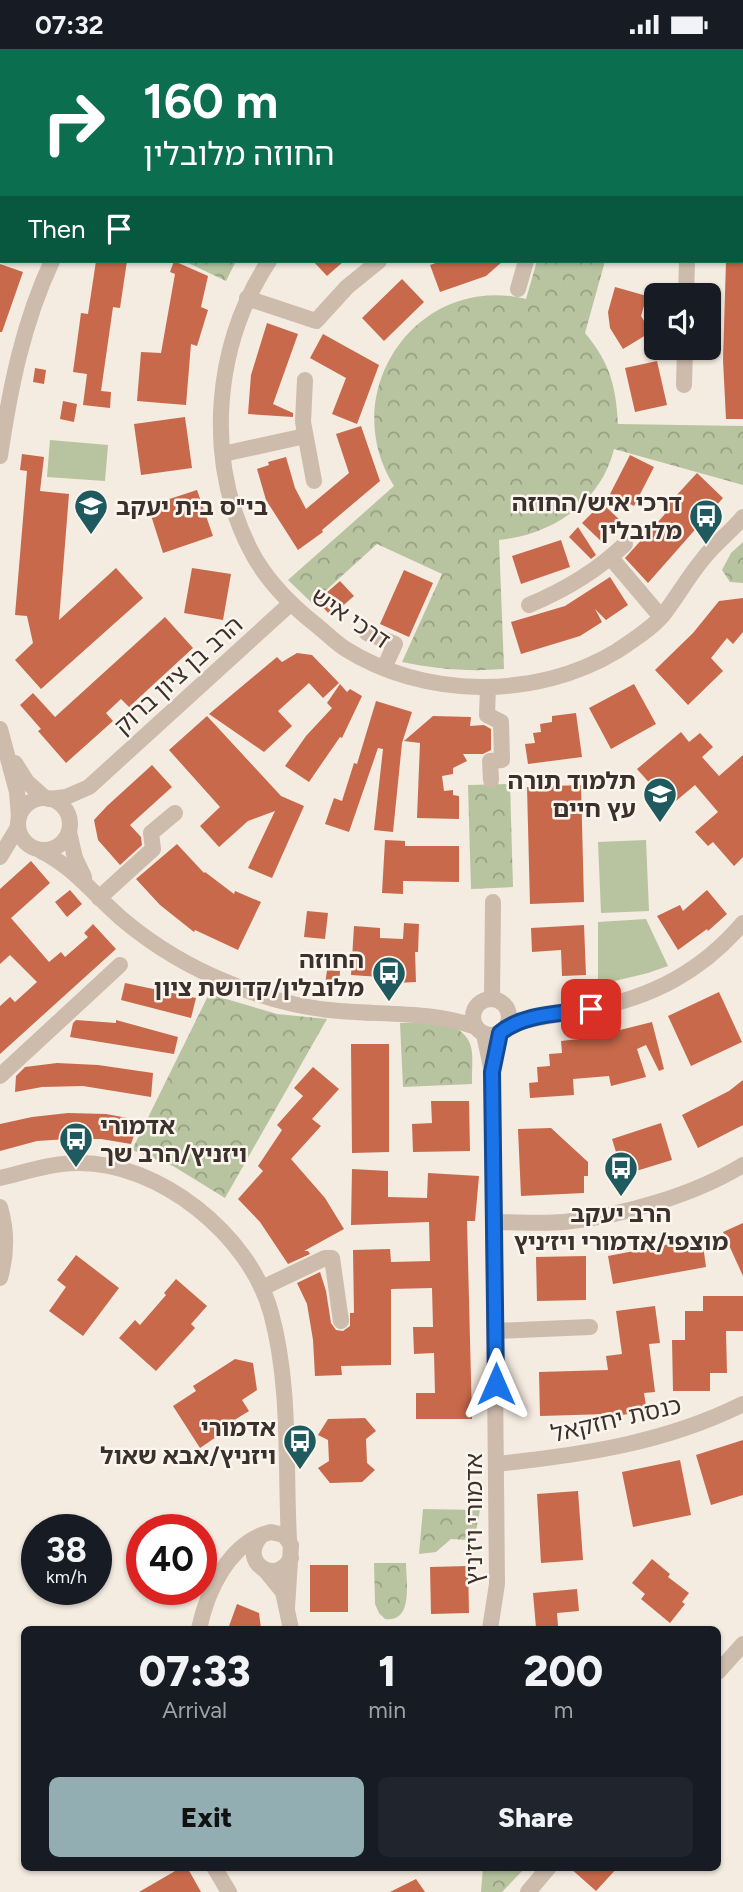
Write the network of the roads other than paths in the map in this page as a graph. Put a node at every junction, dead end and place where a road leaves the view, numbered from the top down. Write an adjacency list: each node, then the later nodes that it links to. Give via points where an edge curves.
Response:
1 (51, 263): 14 (street, via 18,354)
2 (268, 263): 8 (street, דרכי איש)
3 (377, 263): 8 (street, via 316,321)
4 (525, 263): 7 (street)
5 (687, 263): 6 (street)
6 (686, 283)
7 (518, 289)
8 (247, 298): 13 (street, דרכי איש, via 225,368)
9 (685, 360): 11 (street)
10 (304, 380): 12 (street)
11 (684, 385)
12 (304, 436): 13 (street); 15 (street)
13 (223, 454): 19 (street, דרכי איש, via 228,489 250,549)
14 (0, 456)
15 (314, 481)
16 (740, 523): 21 (street, דרכי איש, via 703,559)
17 (625, 544): 18 (street)
18 (611, 558): 20 (street, via 569,587); 21 (street)
19 (290, 604): 23 (street, דרכי איש, via 344,647); 27 (street, הרב בן ציון ברוק)
20 (529, 605)
21 (662, 617): 24 (street, דרכי איש, via 615,652 557,678)
22 (367, 633): 23 (street, via 395,644)
23 (384, 668): 24 (street, דרכי איש, via 439,683)
24 (488, 687): 26 (street, via 487,715 501,722 502,760 491,761)
25 (2, 735): 28 (street, via 27,782); 30 (street, via 17,792)
26 (491, 779)
27 (96, 781): 28 (street, הרב בן ציון ברוק, via 77,793); 31 (street, הרב בן ציון ברוק, via 76,805)
28 (47, 799): 30 (street, via 26,805); 31 (street, via 64,807)
29 (175, 813): 35 (street, via 151,833 153,849)
30 (19, 822): 32 (street, via 24,842); 33 (street)
31 (70, 827): 32 (street, via 66,839 55,848); 35 (street, via 79,868)
32 (35, 848): 34 (street, via 17,851); 35 (street, via 65,864)
33 (0, 857)
34 (0, 863)
35 (95, 893): 42 (street, via 159,947 231,985 335,1011)
36 (493, 902): 39 (street)
37 (743, 923): 43 (street, via 710,957 666,985 616,1003)
38 (120, 965): 45 (street)
39 (492, 999): 40 (street); 41 (street)
40 (477, 1006): 42 (street); 44 (street, via 473,1017)
41 (507, 1008): 43 (street); 44 (street, via 509,1019)
42 (429, 1015): 44 (street)
43 (545, 1015): 44 (street)
44 (492, 1031): 49 (street, אדמורי ויז'ניץ)
45 (0, 1076)
46 (743, 1165): 49 (street, via 696,1189 647,1204 563,1222)
47 (0, 1178): 51 (street, via 79,1163 108,1166 153,1181 221,1229)
48 (0, 1207): 50 (street, via 6,1245)
49 (494, 1222): 54 (street, אדמורי ויז'ניץ)
50 (0, 1278)
51 (262, 1288): 52 (street, via 331,1258); 57 (street, via 282,1369)
52 (341, 1321)
53 (590, 1327): 54 (street)
54 (495, 1331): 56 (street, אדמורי ויז'ניץ)
55 (743, 1404): 56 (street, כנסת יחזקאל, via 646,1441)
56 (496, 1464): 68 (street, אדמורי ויז'ניץ, via 497,1584)
57 (286, 1487): 58 (street, via 276,1515); 59 (street)
58 (262, 1535): 59 (street, via 278,1532); 61 (street, via 253,1548 255,1561); 62 (street, via 227,1564)
59 (289, 1539): 60 (street)
60 (291, 1558): 61 (street, via 278,1571); 65 (street)
61 (262, 1568): 63 (street, via 235,1568); 65 (street, via 279,1585)
62 (217, 1581)
63 (217, 1583)
64 (207, 1605): 66 (street)
65 (287, 1608): 67 (street)
66 (200, 1626)
67 (290, 1626)
68 (491, 1626)
69 (743, 1644): 70 (street)
70 (721, 1669)
71 (216, 1871): 73 (street)
72 (546, 1871): 74 (street)
73 (229, 1892)
74 (528, 1892)

